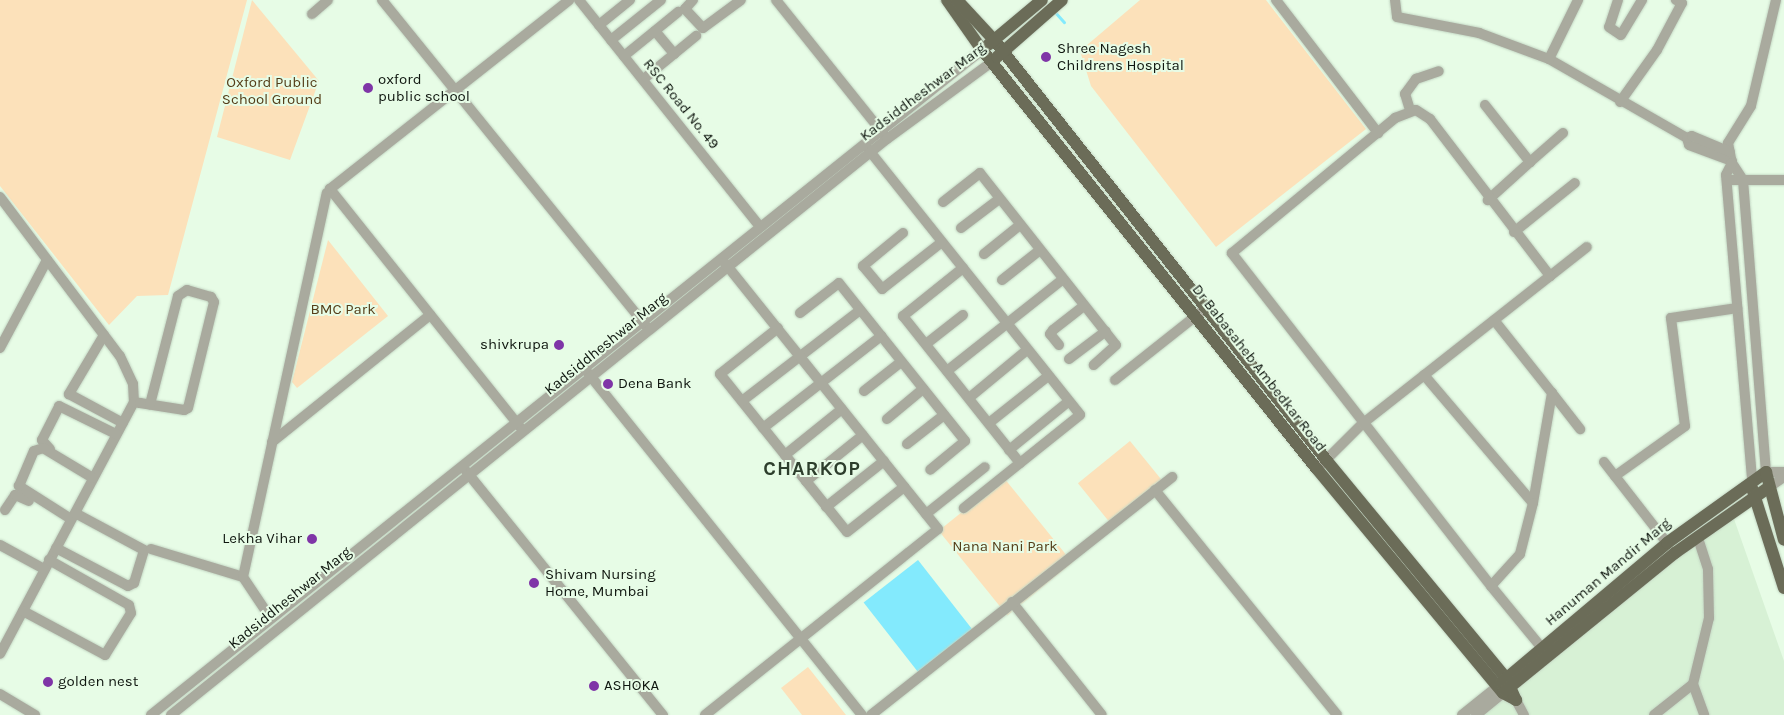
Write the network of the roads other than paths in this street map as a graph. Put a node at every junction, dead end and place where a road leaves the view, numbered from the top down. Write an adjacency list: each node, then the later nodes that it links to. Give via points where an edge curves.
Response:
1 (328, 0): 23 (street)
2 (382, 0): 37 (street)
3 (569, 0): 37 (street)
4 (629, 0): 24 (street)
5 (661, 0): 27 (street)
6 (693, 0): 21 (street, via 685,9 703,28)
7 (741, 0): 21 (street)
8 (776, 0): 44 (street)
9 (947, 0): 29 (main road, Dr Babasaheb Ambedkar Road)
10 (957, 0): 28 (main road, Dr Babasaheb Ambedkar Road)
11 (1042, 0): 28 (main road, Kadsiddheshwar Marg)
12 (1062, 0): 30 (main road, Kadsiddheshwar Marg)
13 (1276, 0): 42 (street)
14 (1395, 0): 33 (street, via 1397,17 1479,32)
15 (1578, 0): 33 (street)
16 (1618, 0): 17 (street, via 1608,27 1621,35)
17 (1642, 0)
18 (1776, 0): 46 (street, via 1751,106 1728,142)
19 (581, 1): 24 (street, RSC Road No. 49)
20 (1680, 1): 38 (street, via 1657,50)
21 (727, 4)
22 (678, 12): 25 (street)
23 (312, 14)
24 (599, 25): 27 (street, RSC Road No. 49)
25 (655, 31): 31 (street); 32 (street)
26 (696, 36): 31 (street)
27 (611, 40): 32 (street, RSC Road No. 49)
28 (994, 40): 29 (main road, Kadsiddheshwar Marg); 30 (main road, Dr Babasaheb Ambedkar Road)
29 (982, 50): 34 (main road, Dr Babasaheb Ambedkar Road); 44 (street, Kadsiddheshwar Marg)
30 (1002, 52): 34 (main road, Kadsiddheshwar Marg); 39 (main road, Dr Babasaheb Ambedkar Road)
31 (674, 54): 36 (street)
32 (624, 56): 58 (street, RSC Road No. 49)
33 (1549, 59): 38 (street)
34 (992, 62): 39 (main road, Dr Babasaheb Ambedkar Road); 44 (street, Kadsiddheshwar Marg)
35 (1439, 71): 41 (street, via 1416,79 1404,94)
36 (646, 77)
37 (456, 91): 77 (street, via 330,189); 80 (street)
38 (1620, 102): 46 (street, via 1686,138 1689,144)
39 (1036, 105): 75 (main road, Dr Babasaheb Ambedkar Road)
40 (1485, 105): 47 (street)
41 (1410, 110): 42 (street); 55 (street, via 1430,119)
42 (1378, 133): 116 (street, via 1232,253)
43 (1563, 133): 47 (street)
44 (884, 135): 45 (street, Kadsiddheshwar Marg)
45 (868, 148): 58 (street, Kadsiddheshwar Marg); 62 (street); 67 (street, Kadsiddheshwar Marg)
46 (1731, 159): 48 (street); 49 (street)
47 (1530, 162): 55 (street)
48 (1727, 180): 49 (street); 73 (street)
49 (1743, 180): 50 (street); 133 (street)
50 (1784, 180)
51 (1575, 183): 60 (street)
52 (327, 193): 122 (street)
53 (0, 197): 66 (street)
54 (999, 198): 56 (street, via 980,173); 57 (street); 59 (street)
55 (1488, 200): 60 (street)
56 (943, 202)
57 (1020, 225): 64 (street); 65 (street)
58 (760, 227): 67 (street, Kadsiddheshwar Marg)
59 (962, 228)
60 (1514, 232): 69 (street)
61 (903, 233): 62 (street, via 863,266 882,290)
62 (942, 242): 68 (street)
63 (1587, 247): 69 (street)
64 (1040, 250): 70 (street); 71 (street)
65 (984, 254)
66 (47, 260): 85 (street); 89 (street)
67 (725, 262): 80 (street, Kadsiddheshwar Marg); 82 (street); 83 (street, Kadsiddheshwar Marg)
68 (963, 268): 81 (street); 87 (street, via 903,316)
69 (1550, 276): 79 (street)
70 (1063, 279): 72 (street); 81 (street)
71 (1002, 280)
72 (1084, 306): 84 (street); 88 (street, via 1050,334)
73 (1737, 308): 138 (street, via 1671,318 1685,426); 140 (street)
74 (860, 310): 76 (street, via 839,283); 86 (street); 91 (street)
75 (1202, 311): 100 (street); 129 (main road, Dr Babasaheb Ambedkar Road)
76 (800, 313)
77 (430, 315): 113 (street); 122 (street)
78 (963, 315): 87 (street)
79 (1494, 320): 97 (street); 104 (street)
80 (642, 322): 83 (street); 95 (street, Kadsiddheshwar Marg)
81 (1006, 323): 90 (street); 96 (street)
82 (778, 328): 91 (street); 106 (street, via 720,374)
83 (649, 330): 99 (street, Kadsiddheshwar Marg)
84 (1106, 331): 92 (street); 94 (street, via 1117,346)
85 (104, 335): 107 (street, via 133,384); 114 (street, via 69,394)
86 (881, 336): 93 (street); 101 (street)
87 (926, 344): 96 (street)
88 (1059, 345)
89 (0, 348)
90 (1027, 350): 98 (street); 105 (street)
91 (800, 356): 101 (street); 106 (street)
92 (1069, 359)
93 (901, 362): 102 (street); 103 (street)
94 (1094, 365)
95 (584, 368): 99 (street); 113 (street, Kadsiddheshwar Marg)
96 (947, 371): 105 (street)
97 (1424, 375): 116 (street); 146 (street)
98 (1048, 376): 108 (street); 115 (street)
99 (591, 377): 119 (street, Kadsiddheshwar Marg); 169 (street)
100 (1115, 380)
101 (822, 383): 110 (street); 117 (street)
102 (923, 389): 111 (street); 112 (street)
103 (864, 391)
104 (1552, 393): 118 (street); 146 (street)
105 (969, 398): 115 (street)
106 (742, 401): 117 (street)
107 (134, 402): 109 (street); 114 (street)
108 (1069, 402): 124 (street); 128 (street, via 1080,415)
109 (150, 404): 109 (street, via 184,410 192,403 214,302 211,297 187,290 178,296)
110 (842, 409): 121 (street); 125 (street)
111 (944, 415): 123 (street); 132 (street, via 965,441)
112 (887, 418)
113 (517, 422): 119 (street); 130 (street, Kadsiddheshwar Marg)
114 (123, 423): 120 (street)
115 (989, 423): 124 (street)
116 (1362, 424): 129 (street); 164 (street)
117 (763, 428): 125 (street)
118 (1580, 429)
119 (524, 431): 135 (street, Kadsiddheshwar Marg)
120 (116, 434): 136 (street); 136 (street, via 58,407 42,443)
121 (863, 435): 126 (street); 141 (street)
122 (272, 442): 163 (street)
123 (907, 444)
124 (1009, 450): 128 (street)
125 (785, 455): 141 (street)
126 (884, 461): 142 (street); 147 (street)
127 (1604, 462): 138 (street)
128 (1020, 463): 149 (street)
129 (1322, 465): 153 (main road, Dr Babasaheb Ambedkar Road); 155 (main road, Dr Babasaheb Ambedkar Road)
130 (462, 466): 135 (street); 168 (street, Kadsiddheshwar Marg)
131 (985, 467): 151 (street)
132 (930, 470)
133 (1766, 472): 134 (street, Hanuman Mandir Marg); 140 (main road, Hanuman Mandir Marg); 143 (main road)
134 (1784, 472)
135 (469, 475): 178 (street, Kadsiddheshwar Marg); 179 (street)
136 (94, 476): 152 (street); 152 (street, via 43,448 34,451 19,486)
137 (1172, 476): 144 (street)
138 (1615, 476): 158 (street)
139 (1784, 477): 143 (street, Hanuman Mandir Marg)
140 (1752, 479): 145 (main road); 148 (main road, Hanuman Mandir Marg)
141 (806, 481): 147 (street)
142 (904, 487): 147 (street, via 847,532); 151 (street)
143 (1768, 488): 145 (main road, Hanuman Mandir Marg); 157 (main road)
144 (1155, 490): 166 (street); 184 (street)
145 (1753, 496): 154 (main road, Hanuman Mandir Marg); 165 (main road)
146 (1533, 503): 164 (street, via 1520,554)
147 (826, 507)
148 (1714, 507): 154 (main road); 158 (main road, Hanuman Mandir Marg)
149 (964, 508)
150 (5, 510): 152 (street, via 17,495)
151 (926, 514): 169 (street, via 938,529)
152 (72, 518): 160 (street); 160 (street, via 144,550 134,583 128,586)
153 (1377, 518): 155 (main road); 173 (main road, Dr Babasaheb Ambedkar Road)
154 (1722, 519): 156 (main road, Hanuman Mandir Marg)
155 (1366, 527): 173 (main road, Dr Babasaheb Ambedkar Road)
156 (1698, 538): 172 (street, via 1708,569 1709,618); 173 (main road, Hanuman Mandir Marg)
157 (1784, 540)
158 (1667, 543): 170 (main road, Hanuman Mandir Marg)
159 (0, 545): 162 (street)
160 (56, 548): 162 (street)
161 (151, 550): 163 (street)
162 (47, 565): 167 (street); 167 (street, via 129,605 131,613 105,655)
163 (244, 577): 168 (street)
164 (1491, 586): 170 (street)
165 (1784, 588)
166 (1012, 602): 182 (street); 183 (street)
167 (23, 611): 171 (street)
168 (271, 619): 177 (street, Kadsiddheshwar Marg)
169 (800, 639): 180 (street); 181 (street)
170 (1542, 648): 173 (main road, Hanuman Mandir Marg)
171 (0, 654)
172 (1693, 684): 188 (street); 189 (street)
173 (1504, 686): 175 (main road, Dr Babasaheb Ambedkar Road); 185 (street, Hanuman Mandir Marg); 186 (street)
174 (0, 694): 176 (street)
175 (1516, 700): 187 (street, Dr Babasaheb Ambedkar Road)
176 (35, 715)
177 (151, 715)
178 (171, 715)
179 (663, 715)
180 (705, 715)
181 (862, 715)
182 (871, 715)
183 (1102, 715)
184 (1337, 715)
185 (1462, 715)
186 (1476, 715)
187 (1524, 715)
188 (1654, 715)
189 (1704, 715)

